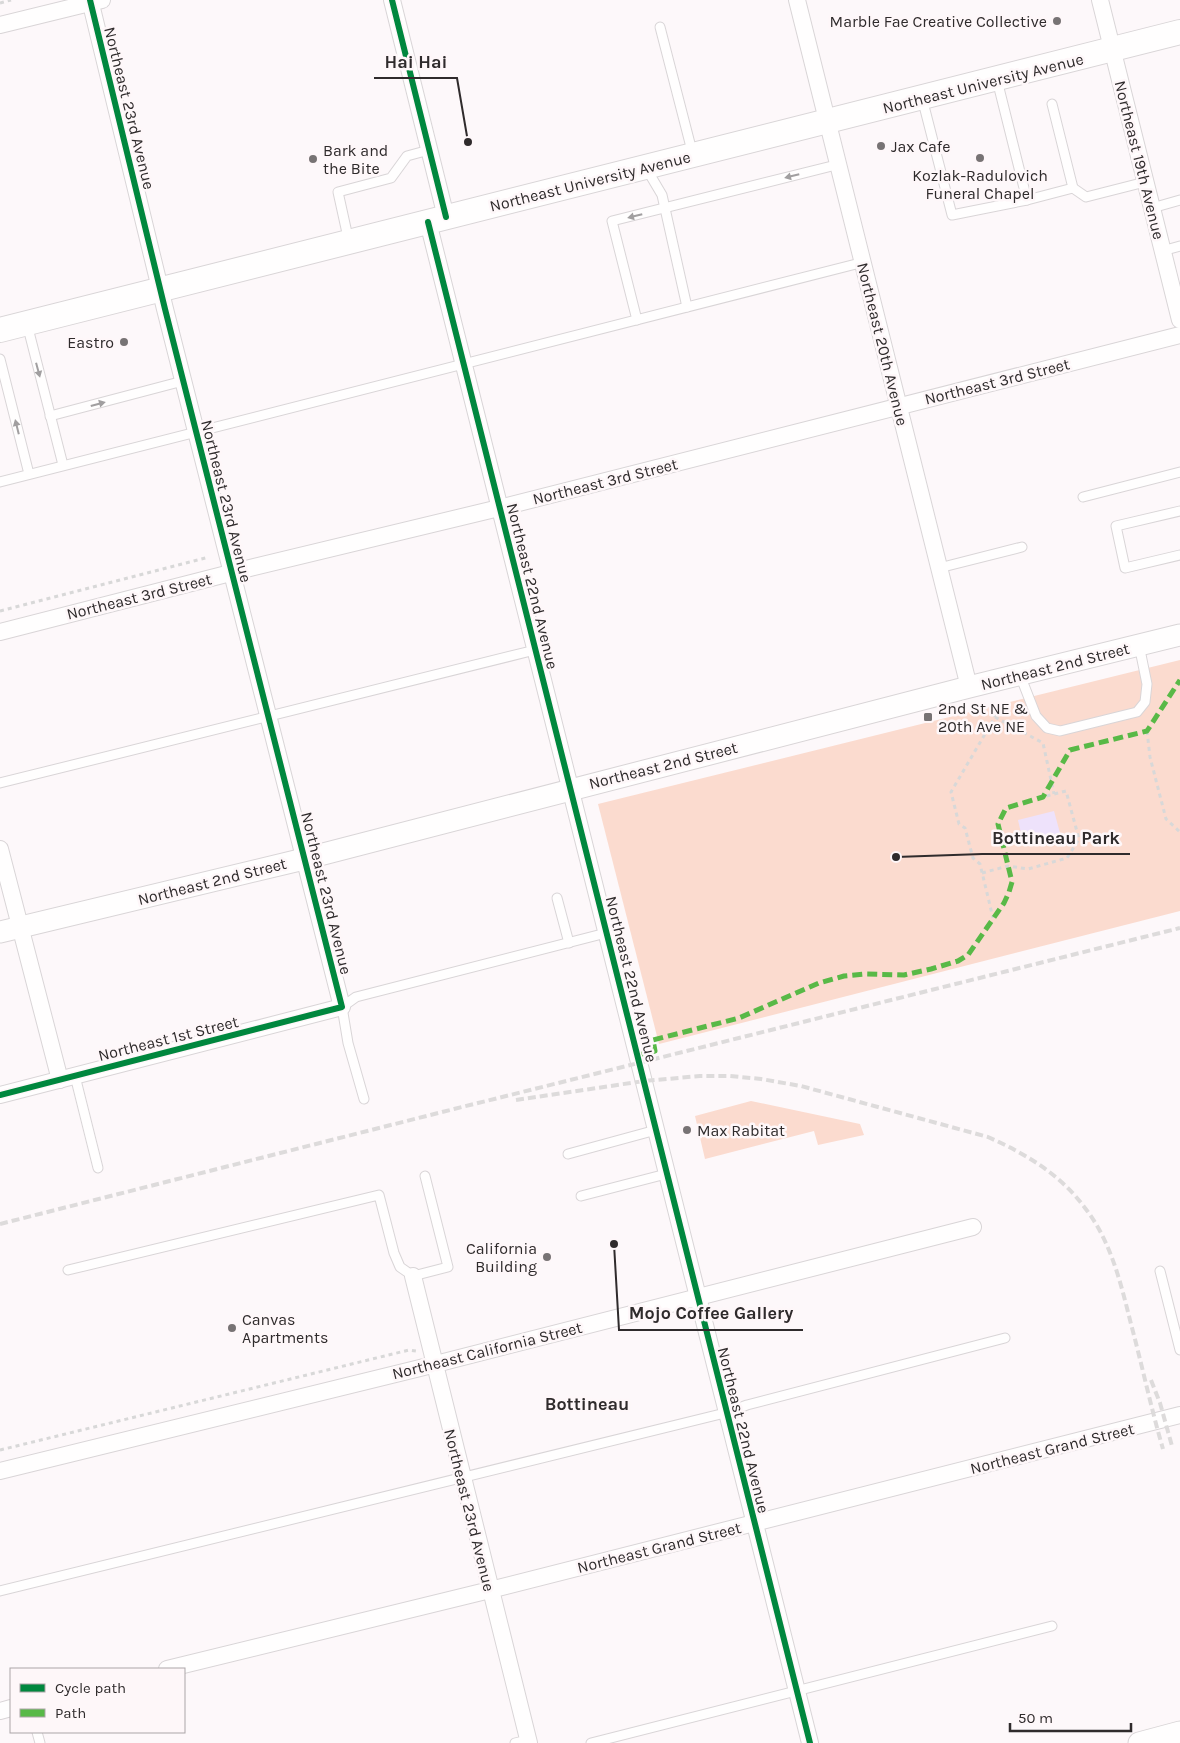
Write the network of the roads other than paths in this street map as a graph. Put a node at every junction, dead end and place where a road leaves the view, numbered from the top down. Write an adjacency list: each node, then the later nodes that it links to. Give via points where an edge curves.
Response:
1 (392, 0): 13 (street, Northeast 22nd Avenue)
2 (798, 0): 12 (street, Northeast 20th Avenue)
3 (1100, 0): 8 (street, Northeast 19th Avenue)
4 (94, 1): 5 (street); 28 (street, Northeast 23rd Avenue)
5 (0, 24)
6 (660, 26): 14 (lane)
7 (1180, 32): 8 (main road, Northeast University Avenue)
8 (1112, 50): 9 (main road, Northeast University Avenue); 17 (street, Northeast 19th Avenue)
9 (997, 80): 10 (main road, Northeast University Avenue); 19 (lane)
10 (922, 98): 12 (main road, Northeast University Avenue); 19 (lane, via 952,215)
11 (1052, 104): 18 (lane)
12 (829, 121): 14 (main road, Northeast University Avenue); 15 (street, Northeast 20th Avenue)
13 (429, 150): 23 (street, Northeast 22nd Avenue); 24 (lane, via 407,156 391,178 338,192)
14 (693, 156): 16 (main road, Northeast University Avenue)
15 (840, 164): 21 (lane, one-way to 21); 27 (street, Northeast 20th Avenue)
16 (646, 168): 21 (lane, via 662,195); 23 (main road, Northeast University Avenue)
17 (1145, 182): 18 (lane, via 1086,197); 22 (street, Northeast 19th Avenue)
18 (1073, 188): 19 (lane)
19 (1027, 200)
20 (1180, 200): 22 (lane)
21 (665, 208): 29 (lane); 30 (lane, one-way to 30, via 612,221)
22 (1152, 208): 26 (street, Northeast 19th Avenue)
23 (437, 219): 24 (main road, Northeast University Avenue); 36 (street, Northeast 22nd Avenue)
24 (349, 242): 28 (main road, Northeast University Avenue)
25 (1180, 246): 26 (lane)
26 (1162, 251): 31 (street, Northeast 19th Avenue)
27 (864, 262): 29 (lane); 38 (street, Northeast 20th Avenue)
28 (160, 290): 32 (main road, Northeast University Avenue); 37 (street, Northeast 23rd Avenue)
29 (687, 307): 30 (lane)
30 (637, 320): 36 (lane)
31 (1180, 320)
32 (27, 324): 33 (main road, Northeast University Avenue); 39 (lane, one-way to 39)
33 (0, 330)
34 (1180, 335): 38 (street, Northeast 3rd Street)
35 (0, 359): 43 (lane, one-way to 35)
36 (464, 364): 40 (lane); 46 (street, Northeast 22nd Avenue)
37 (183, 381): 39 (lane, one-way to 37); 40 (street, Northeast 23rd Avenue)
38 (898, 406): 46 (street, Northeast 3rd Street); 50 (street, Northeast 20th Avenue)
39 (50, 416): 41 (lane)
40 (196, 431): 41 (lane); 51 (street, Northeast 23rd Avenue)
41 (63, 465): 43 (lane)
42 (1180, 472): 45 (lane)
43 (29, 474): 44 (lane)
44 (0, 482)
45 (1083, 497)
46 (499, 508): 51 (street, Northeast 3rd Street); 55 (street, Northeast 22nd Avenue)
47 (1180, 511): 49 (lane, via 1116,526 1125,568)
48 (1022, 547): 50 (lane)
49 (1180, 556)
50 (939, 568): 57 (street, Northeast 20th Avenue)
51 (231, 573): 52 (street, Northeast 3rd Street); 58 (street, Northeast 23rd Avenue)
52 (0, 632)
53 (1180, 635): 54 (street, Northeast 2nd Street)
54 (1139, 645): 56 (street, Northeast 2nd Street); 56 (lane, via 1147,684 1144,702 1137,712 1060,731 1048,728 1036,716)
55 (535, 650): 58 (lane); 60 (street, Northeast 22nd Avenue)
56 (1020, 674): 57 (street, Northeast 2nd Street)
57 (969, 687): 60 (street, Northeast 2nd Street)
58 (268, 717): 59 (lane); 62 (street, Northeast 23rd Avenue)
59 (0, 783)
60 (569, 789): 62 (street, Northeast 2nd Street); 65 (street, Northeast 22nd Avenue)
61 (0, 849): 64 (street)
62 (304, 859): 64 (street, Northeast 2nd Street); 67 (street, Northeast 23rd Avenue)
63 (557, 898): 66 (lane)
64 (10, 930): 68 (street)
65 (606, 933): 66 (lane); 71 (street, Northeast 22nd Avenue)
66 (569, 943): 67 (lane, via 356,997)
67 (342, 1007): 68 (street, Northeast 1st Street); 70 (lane)
68 (67, 1078): 69 (street, Northeast 1st Street); 73 (lane)
69 (0, 1094)
70 (364, 1099)
71 (656, 1130): 72 (lane); 74 (street, Northeast 22nd Avenue)
72 (568, 1154)
73 (98, 1168)
74 (666, 1174): 76 (lane); 81 (street, Northeast 22nd Avenue)
75 (425, 1176): 80 (lane, via 448,1267)
76 (581, 1196)
77 (973, 1227): 81 (street, Northeast California Street)
78 (68, 1270): 80 (lane, via 379,1195 397,1260 400,1267)
79 (1160, 1271): 83 (lane)
80 (413, 1276): 84 (street, Northeast 23rd Avenue)
81 (696, 1296): 84 (street, Northeast California Street); 85 (street, Northeast 22nd Avenue)
82 (1005, 1338): 85 (lane)
83 (1180, 1350)
84 (434, 1364): 87 (street, Northeast California Street); 88 (street, Northeast 23rd Avenue)
85 (725, 1412): 88 (lane); 89 (street, Northeast 22nd Avenue)
86 (1180, 1415): 89 (street, Northeast Grand Street)
87 (0, 1471)
88 (462, 1477): 90 (street, Northeast 23rd Avenue); 91 (lane)
89 (754, 1522): 90 (street, Northeast Grand Street); 94 (street, Northeast 22nd Avenue)
90 (490, 1590): 93 (street, Northeast Grand Street); 96 (street, Northeast 23rd Avenue)
91 (0, 1591)
92 (1052, 1626): 94 (lane)
93 (171, 1668)
94 (796, 1690): 97 (lane); 98 (street, Northeast 22nd Avenue)
95 (1178, 1736): 99 (street)
96 (524, 1742)
97 (591, 1743)
98 (810, 1743)
99 (1139, 1743)

